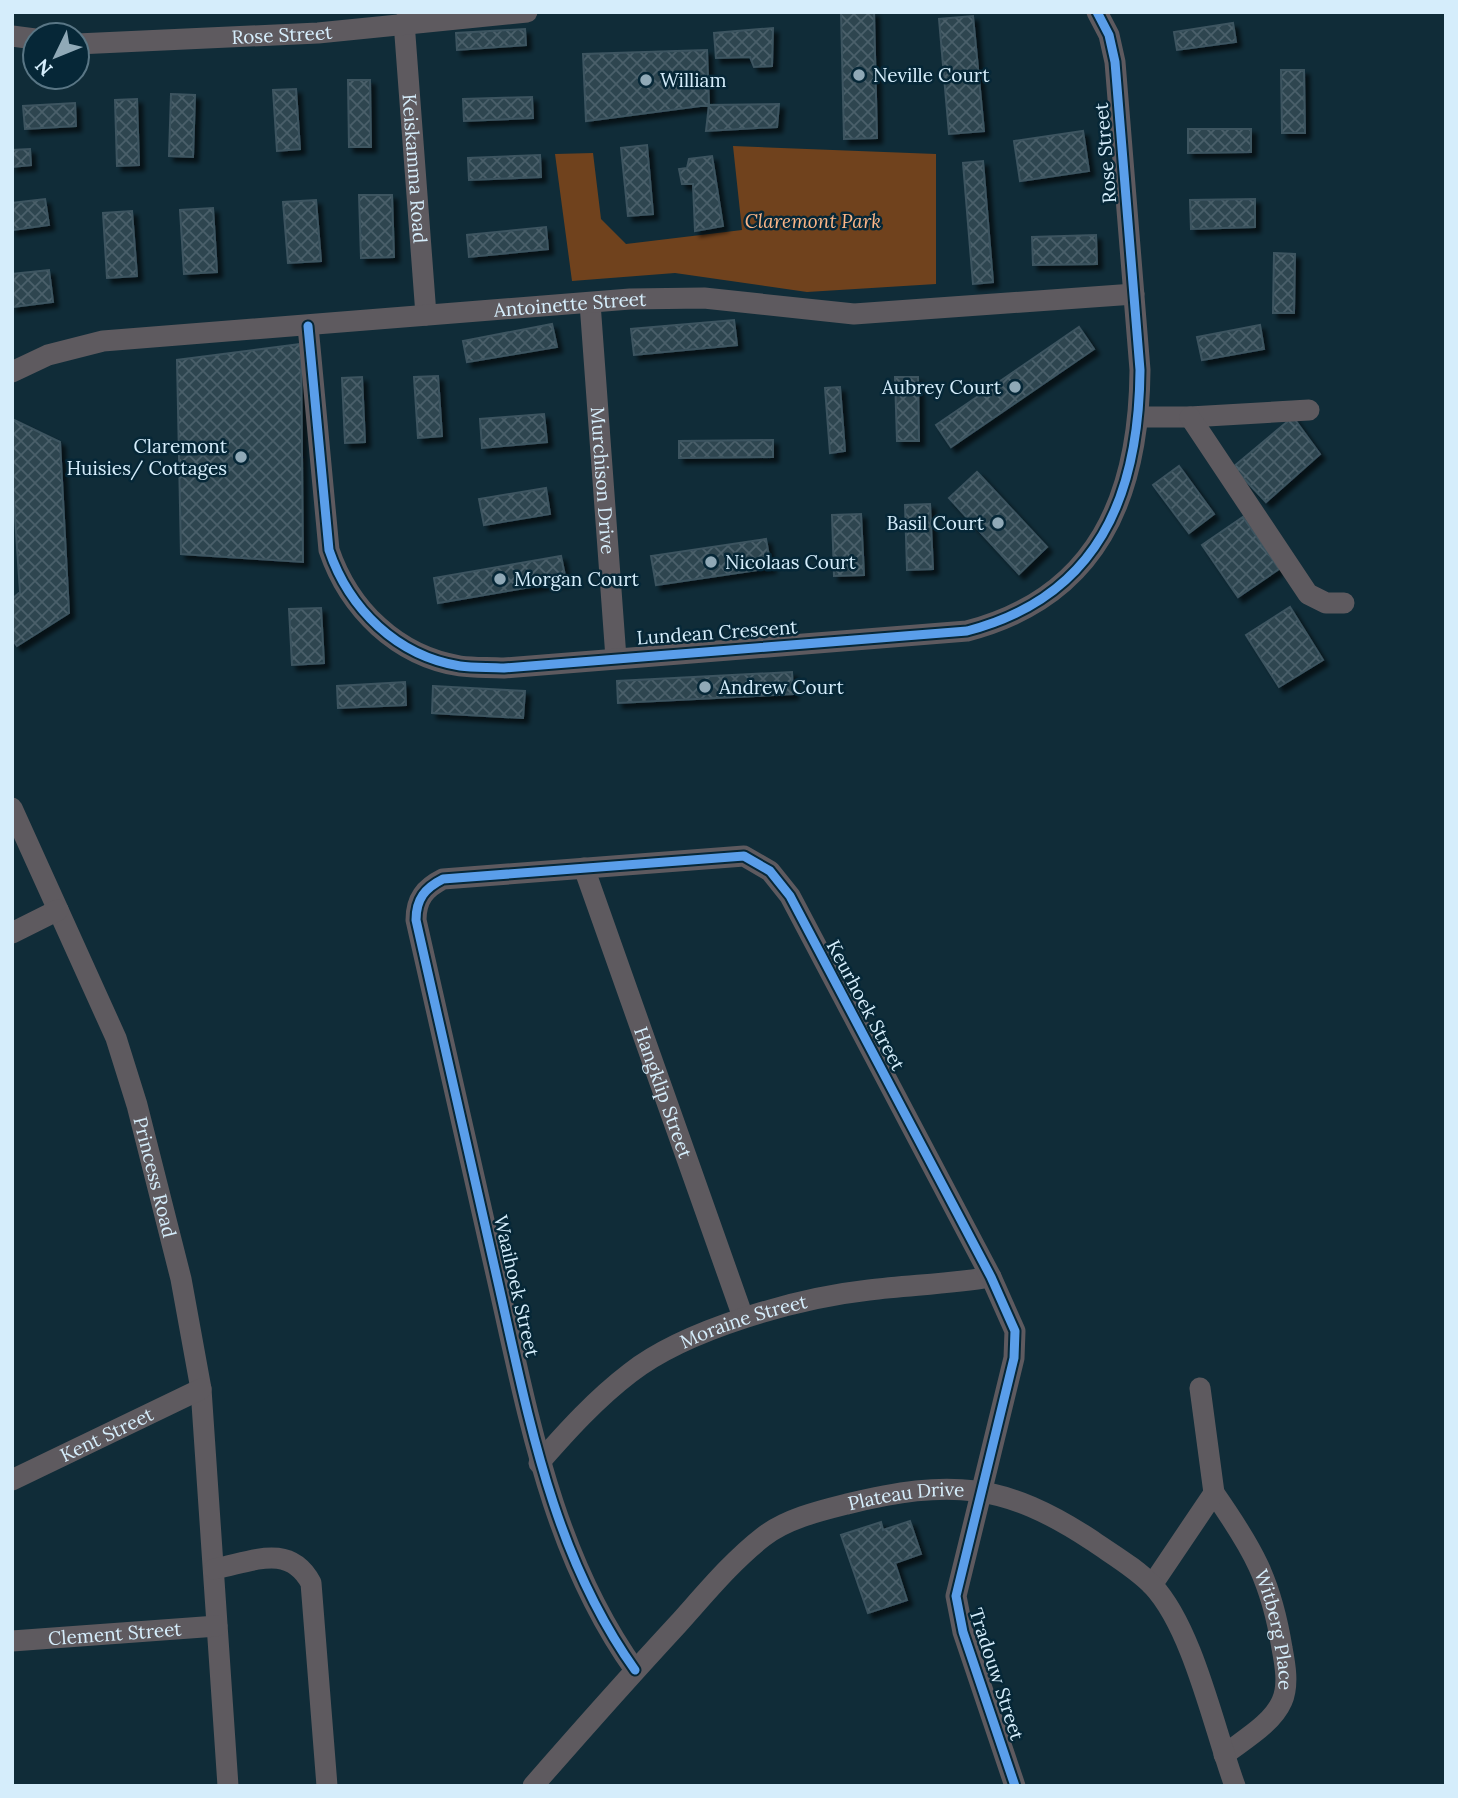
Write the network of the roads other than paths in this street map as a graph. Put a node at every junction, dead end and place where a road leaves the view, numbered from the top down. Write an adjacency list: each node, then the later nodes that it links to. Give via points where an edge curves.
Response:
1 (527, 12): 3 (street, Rose Street)
2 (1097, 12): 5 (street, Rose Street, via 1109,35 1115,62)
3 (404, 22): 4 (street, Rose Street, via 318,33); 7 (street, Keiskamma Road)
4 (91, 43)
5 (1134, 294): 6 (street, Antoinette Street, via 854,314 704,298); 11 (street, Lundean Crescent)
6 (590, 303): 7 (street, Antoinette Street); 14 (street, Murchison Drive)
7 (426, 315): 8 (street, Antoinette Street)
8 (308, 326): 9 (street, Antoinette Street, via 103,341 48,355); 14 (street, Lundean Crescent, via 329,550 337,574 360,609 389,636 425,657 461,666 504,668)
9 (12, 372)
10 (1309, 410): 12 (street)
11 (1140, 416): 12 (street); 14 (street, Lundean Crescent, via 1132,466 1114,517 1084,565 1045,598 1009,618 967,631)
12 (1191, 417): 13 (street, via 1308,594 1326,603)
13 (1344, 603)
14 (616, 657)
15 (12, 808): 18 (street, Princess Road)
16 (584, 868): 17 (street, Keurhoek Street, via 443,879); 20 (street, Keurhoek Street, via 744,856 760,862 779,879); 21 (street, Hangklip Street)
17 (423, 893): 24 (street, Waaihoek Street, via 416,906 416,920)
18 (58, 910): 19 (street); 23 (street, Princess Road, via 116,1038 137,1105 181,1279)
19 (12, 933)
20 (991, 1277): 21 (street, Moraine Street, via 821,1297); 26 (street, Keurhoek Street, via 1011,1319 1015,1341)
21 (743, 1317): 24 (street, Moraine Street, via 658,1355 631,1373)
22 (1200, 1388): 27 (street, Witberg Place)
23 (201, 1389): 25 (street, Kent Street); 28 (street, Princess Road)
24 (539, 1463): 32 (street, Waaihoek Street, via 580,1576)
25 (12, 1480)
26 (982, 1491): 29 (street, Plateau Drive, via 1012,1497 1073,1528); 32 (street, Plateau Drive, via 895,1493 778,1527 751,1548); 37 (street, Tradouw Street, via 957,1606)
27 (1214, 1493): 29 (street); 33 (street, Witberg Place, via 1268,1581 1286,1684 1275,1712)
28 (214, 1569): 30 (street, Princess Road); 35 (street, via 281,1557 299,1564 311,1583)
29 (1152, 1585): 33 (street, Plateau Drive, via 1174,1617)
30 (217, 1626): 31 (street, Clement Street); 34 (street, Princess Road)
31 (12, 1641)
32 (635, 1670): 36 (street, Plateau Drive)
33 (1224, 1755): 38 (street, Plateau Drive)
34 (229, 1786)
35 (327, 1786)
36 (533, 1786)
37 (1015, 1786)
38 (1235, 1786)

